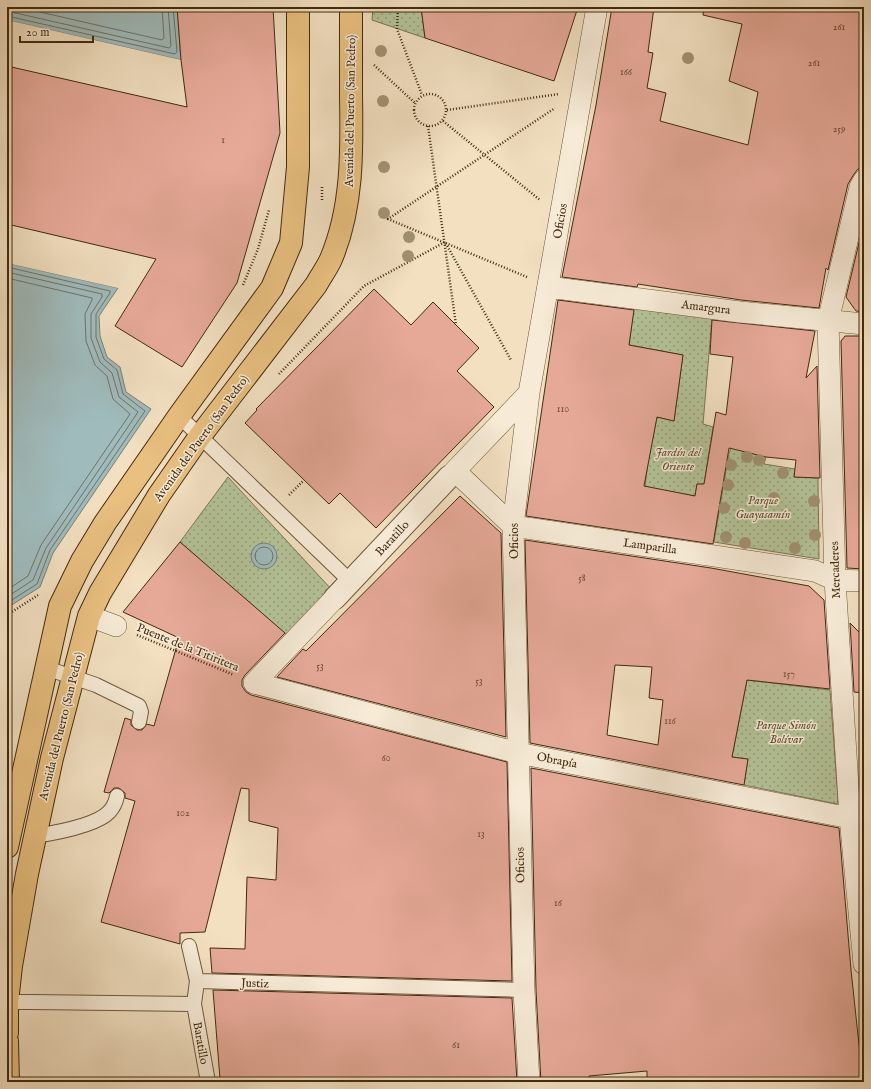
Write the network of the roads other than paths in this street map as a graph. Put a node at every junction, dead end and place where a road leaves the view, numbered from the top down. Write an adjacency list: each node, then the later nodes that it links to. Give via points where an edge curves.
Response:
1 (298, 7): 9 (main road, Avenida del Puerto (San Pedro), via 298,167 291,243 272,288)
2 (351, 7): 10 (main road, Avenida del Puerto (San Pedro), via 350,177 346,209 331,260 316,285)
3 (597, 7): 5 (street, Oficios)
4 (864, 180): 6 (street, Mercaderes, via 860,187)
5 (548, 287): 6 (street, Amargura); 8 (street, Oficios)
6 (828, 321): 7 (street, Amargura); 13 (street, Mercaderes)
7 (864, 324)
8 (529, 393): 11 (street, Baratillo); 12 (street, Oficios)
9 (179, 416): 10 (lane); 19 (main road, Avenida del Puerto (San Pedro), via 105,523 82,561 60,606)
10 (200, 436): 15 (lane); 17 (main road, Avenida del Puerto (San Pedro), via 155,501)
11 (452, 474): 12 (street); 15 (street, Baratillo)
12 (513, 526): 13 (street, Lamparilla, via 815,571); 23 (street, Oficios)
13 (835, 580): 14 (street, Lamparilla); 25 (street, Mercaderes)
14 (864, 581)
15 (351, 582): 16 (street, Baratillo)
16 (335, 598): 21 (street, Baratillo)
17 (89, 616): 18 (street); 20 (main road, Avenida del Puerto (San Pedro))
18 (116, 626)
19 (46, 668): 20 (lane); 27 (main road, Avenida del Puerto (San Pedro))
20 (73, 677): 22 (lane, via 139,706); 26 (main road, Avenida del Puerto (San Pedro))
21 (254, 683): 23 (street, Obrapía)
22 (139, 722)
23 (518, 753): 25 (street, Obrapía); 31 (street, Oficios)
24 (117, 796): 26 (lane, via 110,812 100,819)
25 (857, 818): 29 (street, Mercaderes)
26 (35, 836): 32 (main road, Avenida del Puerto (San Pedro), via 10,966)
27 (7, 847)
28 (188, 946): 30 (lane)
29 (864, 964)
30 (197, 981): 31 (lane, Justiz); 33 (lane)
31 (524, 990): 38 (street, Oficios)
32 (7, 1002): 33 (lane); 34 (main road, Avenida del Puerto (San Pedro))
33 (194, 1004): 37 (lane, Baratillo)
34 (7, 1033)
35 (7, 1041): 36 (main road)
36 (8, 1082)
37 (208, 1082)
38 (529, 1082)

